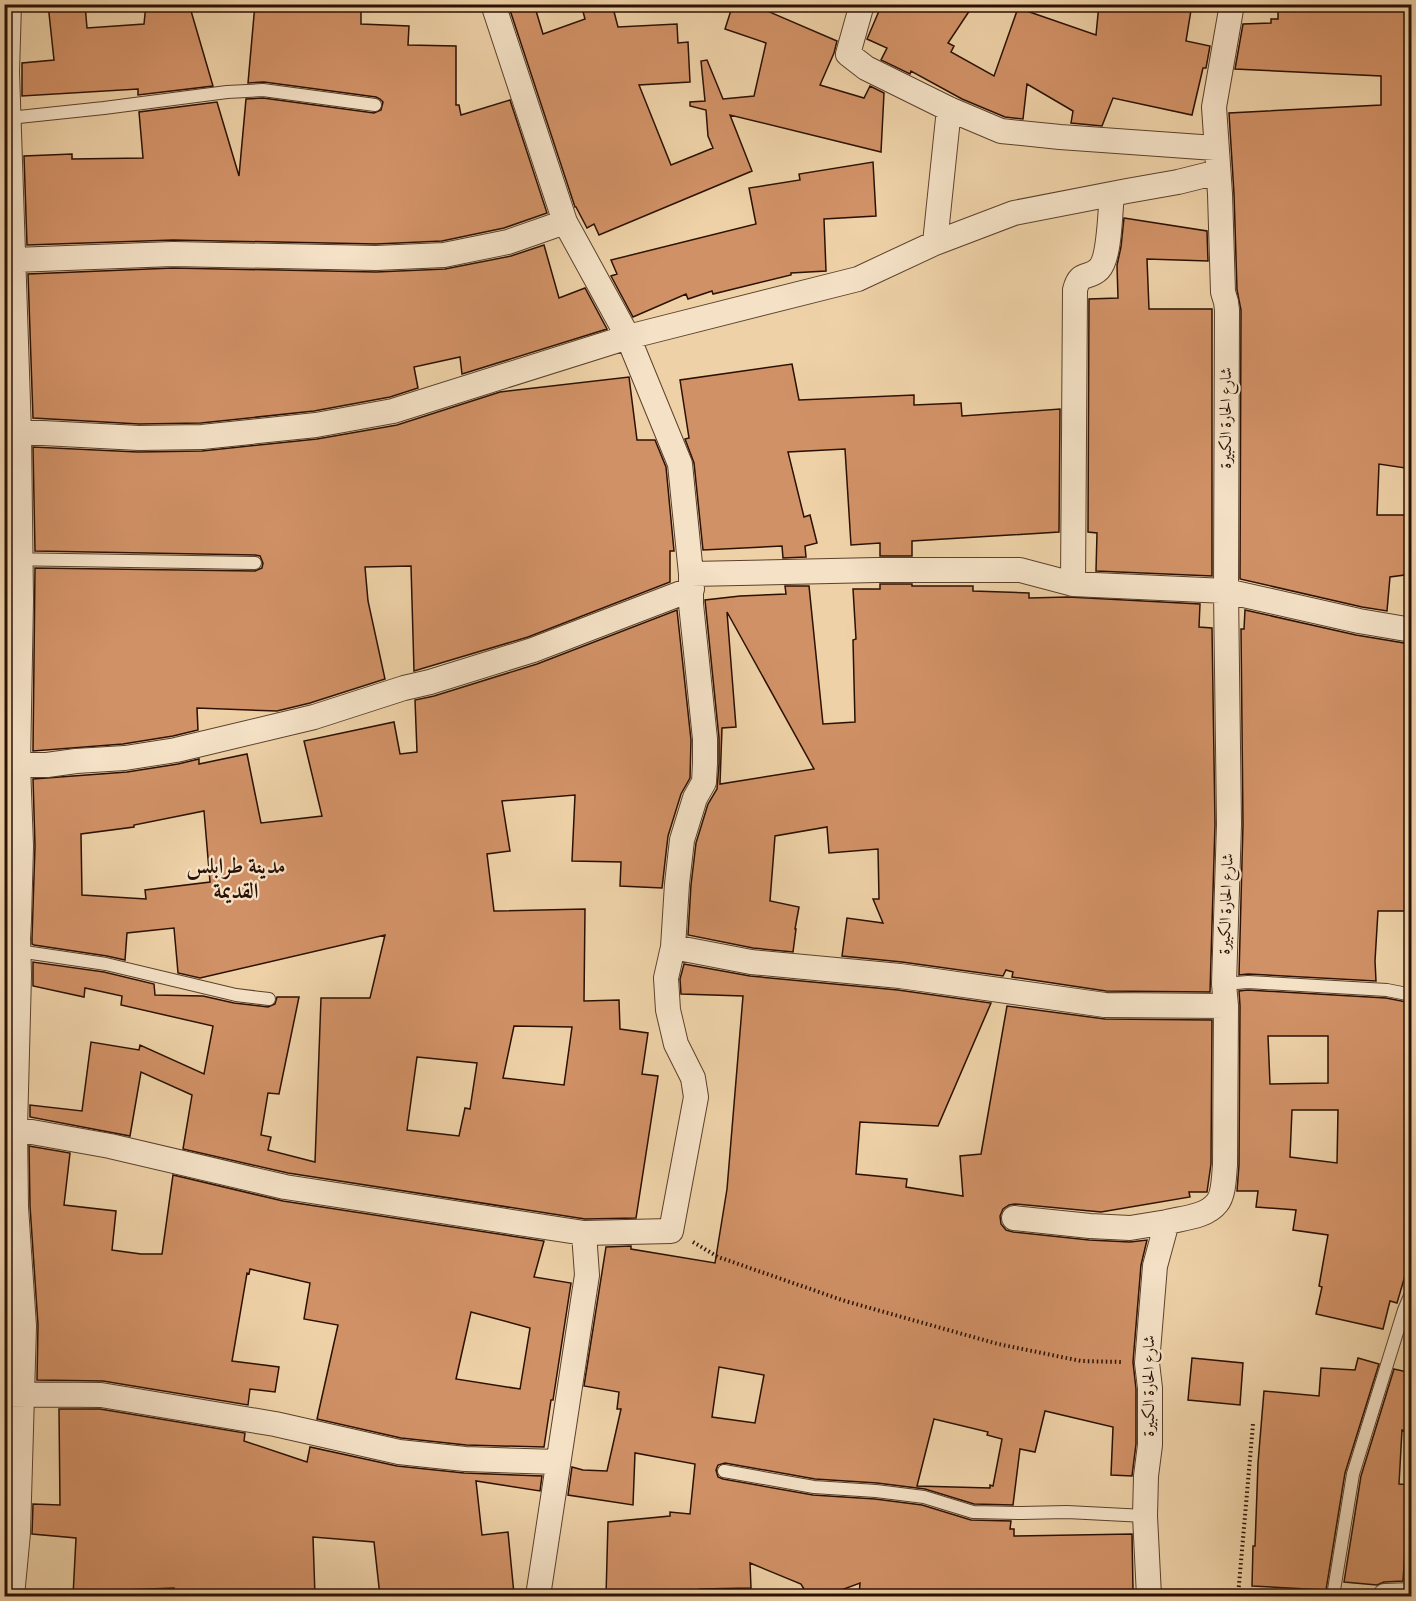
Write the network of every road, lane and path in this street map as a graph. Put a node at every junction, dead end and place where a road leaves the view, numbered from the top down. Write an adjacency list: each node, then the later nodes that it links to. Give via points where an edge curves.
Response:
1 (9, 4): 5 (street)
2 (493, 4): 12 (street)
3 (862, 4): 7 (street, via 848,54 866,68)
4 (1233, 4): 9 (street, شارع الحارة الكبيرة, via 1214,107)
5 (6, 86): 8 (street)
6 (375, 105): 8 (lane, via 263,90)
7 (949, 109): 9 (street, via 1001,131); 13 (street)
8 (9, 118): 14 (street)
9 (1215, 148): 10 (street, شارع الحارة الكبيرة)
10 (1218, 172): 11 (street); 21 (street, شارع الحارة الكبيرة, via 1227,310)
11 (1112, 194): 13 (street, via 1014,213); 20 (street, via 1102,264 1098,271 1081,278 1075,290)
12 (565, 222): 14 (street, via 508,242 444,255 376,258 173,254); 15 (street)
13 (935, 243): 15 (street, via 858,279)
14 (14, 260): 16 (street)
15 (628, 337): 16 (street, via 393,411 316,425 202,437); 19 (street, via 680,464)
16 (12, 432): 17 (street)
17 (12, 559): 18 (lane); 23 (street)
18 (255, 563)
19 (692, 581): 20 (street, via 877,570 1020,570); 23 (street, via 532,650 303,720 176,750 125,758); 25 (street, via 705,739 704,782 682,840)
20 (1073, 584): 21 (street)
21 (1226, 591): 22 (street); 26 (street, شارع الحارة الكبيرة, via 1229,824)
22 (1412, 630)
23 (18, 765): 24 (street, via 21,846)
24 (13, 942): 28 (lane, via 236,995); 29 (street, via 19,975)
25 (673, 947): 26 (street, via 752,962 900,976 1105,1005); 32 (street, via 666,978 668,1010 696,1096)
26 (1225, 995): 27 (lane, via 1248,982 1387,990); 31 (street, شارع الحارة الكبيرة, via 1224,1185 1218,1203 1203,1214)
27 (1412, 995)
28 (269, 999)
29 (10, 1128): 33 (street, via 110,1146 285,1187); 36 (street, via 24,1326)
30 (1014, 1218): 31 (street, via 1130,1228)
31 (1167, 1222): 35 (street, شارع الحارة الكبيرة, via 1155,1266)
32 (671, 1231): 33 (street); 35 (path, via 718,1257 845,1301 998,1344 1081,1361)
33 (584, 1233): 38 (street, via 586,1275)
34 (1412, 1291): 46 (lane, via 1353,1474)
35 (1147, 1363): 40 (street, شارع الحارة الكبيرة, via 1150,1445)
36 (13, 1394): 38 (street, via 101,1395 275,1424 399,1452 465,1460); 42 (street, via 18,1533)
37 (1253, 1424): 45 (path)
38 (558, 1462): 43 (street)
39 (724, 1471): 40 (lane, via 814,1487 924,1497 973,1512)
40 (1145, 1516): 44 (street, شارع الحارة الكبيرة)
41 (1412, 1595): 47 (street)
42 (12, 1596)
43 (538, 1596)
44 (1149, 1596)
45 (1238, 1596)
46 (1334, 1596)
47 (1385, 1596)

